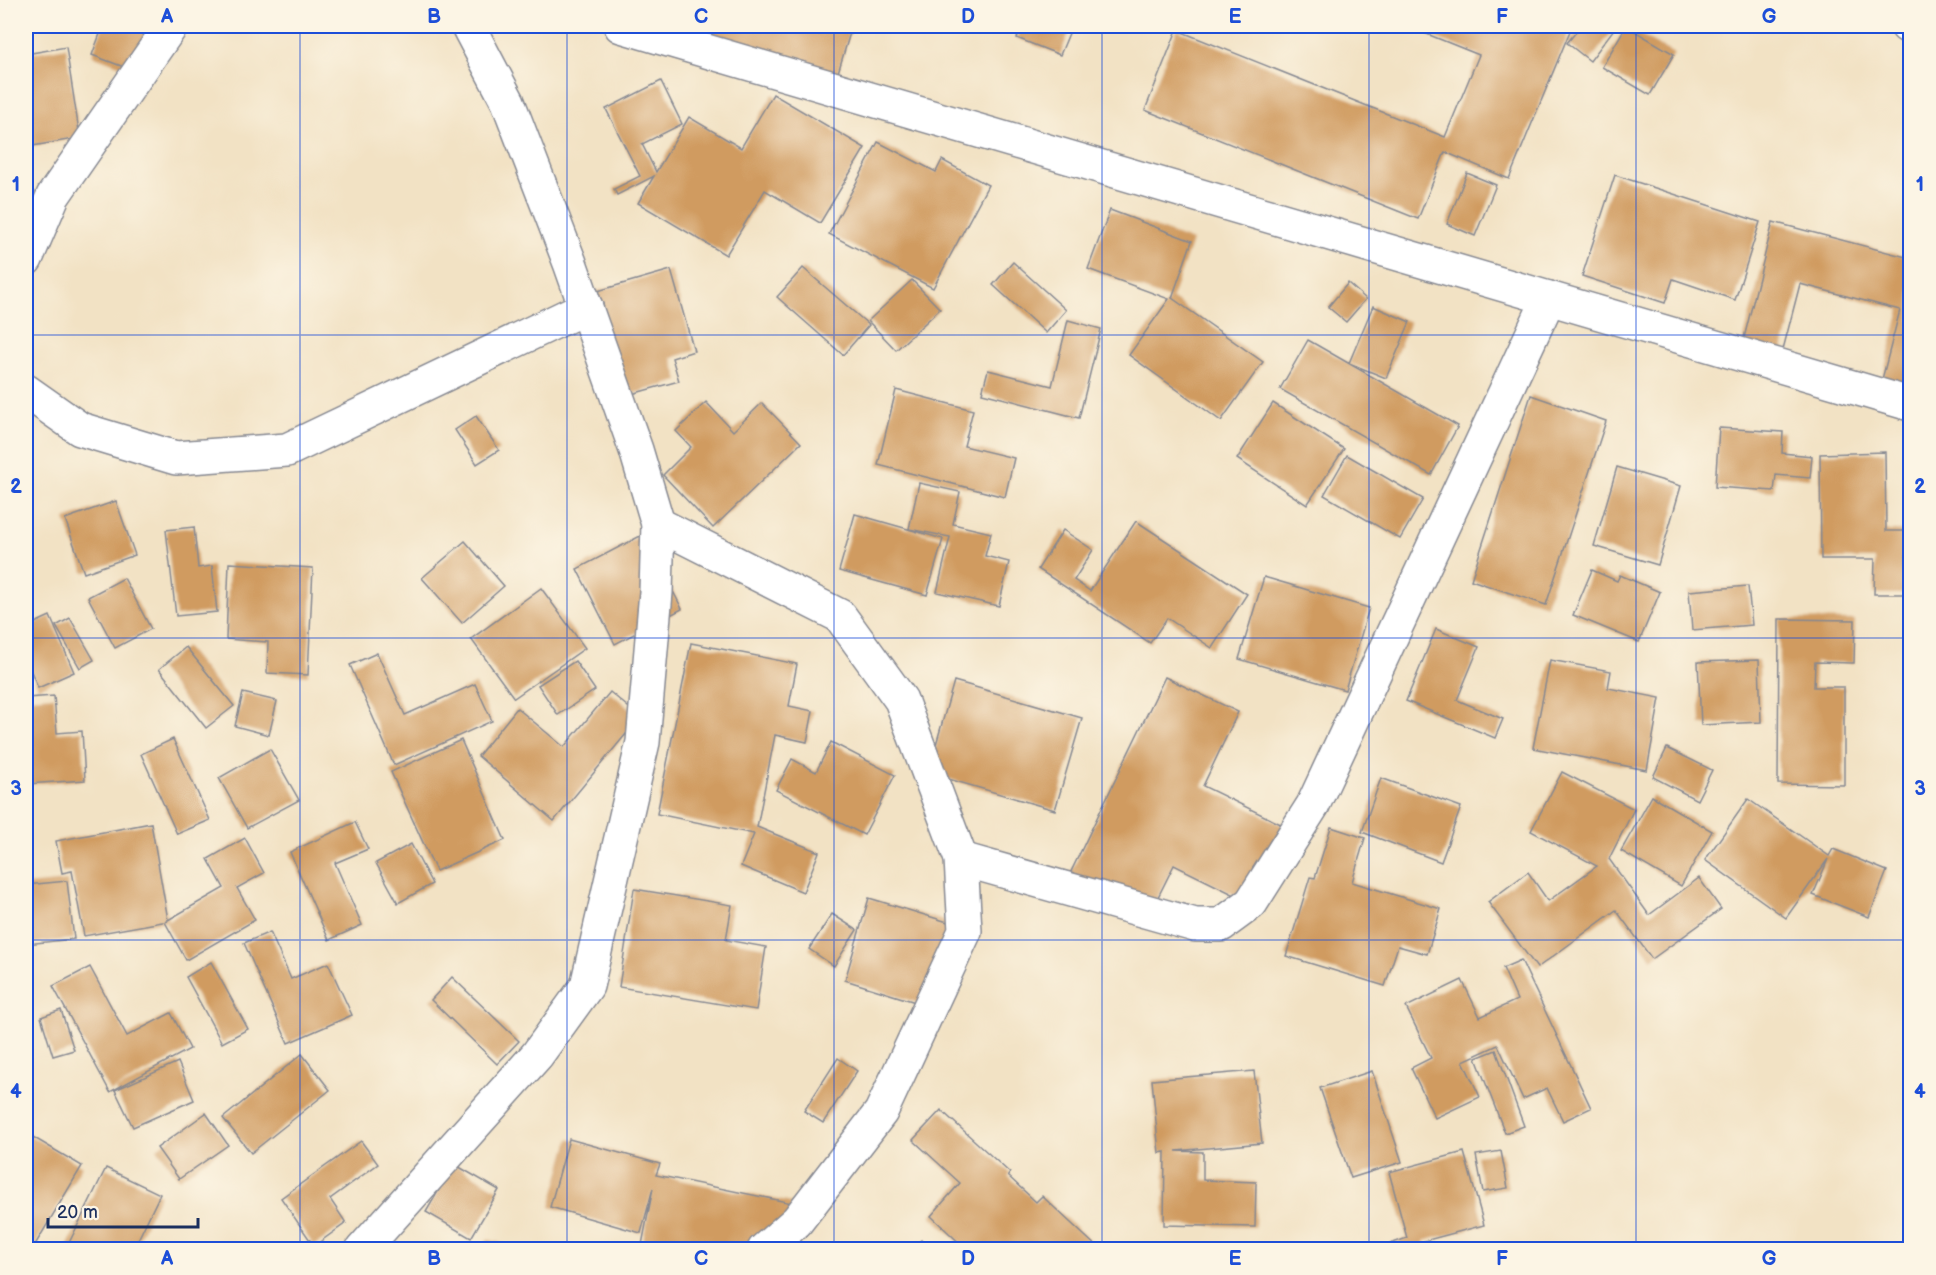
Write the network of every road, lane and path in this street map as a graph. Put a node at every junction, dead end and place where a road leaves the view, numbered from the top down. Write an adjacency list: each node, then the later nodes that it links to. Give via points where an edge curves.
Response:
1 (171, 26): 4 (street)
2 (468, 26): 7 (street, via 508,102)
3 (621, 26): 6 (street)
4 (39, 198): 5 (street)
5 (26, 259)
6 (1549, 298): 9 (street); 11 (street, via 1312,805 1251,903 1221,925 1195,925)
7 (586, 307): 8 (street, via 287,450 176,458 80,429); 10 (street)
8 (26, 391)
9 (1911, 404)
10 (658, 524): 11 (street, via 840,616 901,700); 12 (street, via 643,742 586,986 537,1055)
11 (961, 859): 13 (street, via 965,931 881,1112 797,1221)
12 (362, 1250)
13 (764, 1250)

